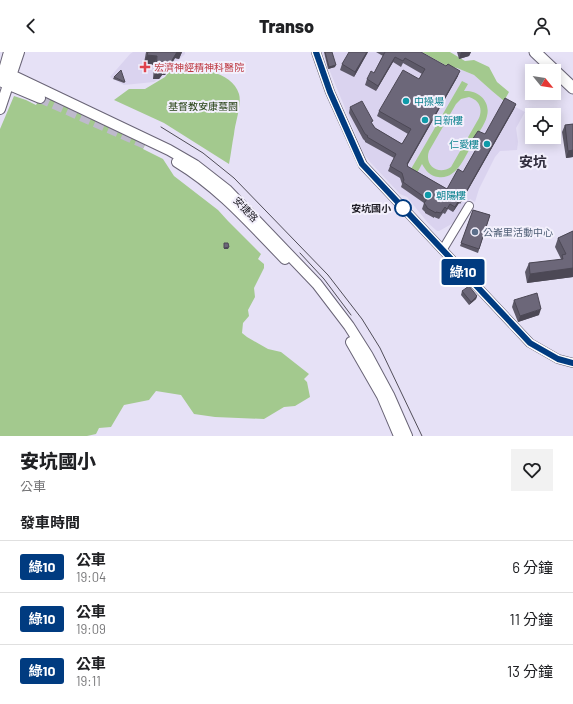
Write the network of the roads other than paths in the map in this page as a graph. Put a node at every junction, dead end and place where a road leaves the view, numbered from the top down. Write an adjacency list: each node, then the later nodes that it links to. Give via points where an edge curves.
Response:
1 (8, 52): 5 (street)
2 (19, 52): 5 (street)
3 (316, 52): 12 (street, via 330,92 362,164)
4 (535, 52): 6 (main road)
5 (5, 79): 7 (street); 8 (street); 10 (street, 安捷路)
6 (573, 88)
7 (40, 98)
8 (0, 109)
9 (145, 144): 10 (street, 安捷路)
10 (168, 152): 14 (street, 安捷路, via 222,196 312,289 362,359 382,396); 15 (street, 安捷路, via 195,165 227,190 317,284 368,356)
11 (469, 206): 12 (street)
12 (443, 250): 13 (street, via 530,343 558,359)
13 (573, 363)
14 (399, 436)
15 (407, 436)

